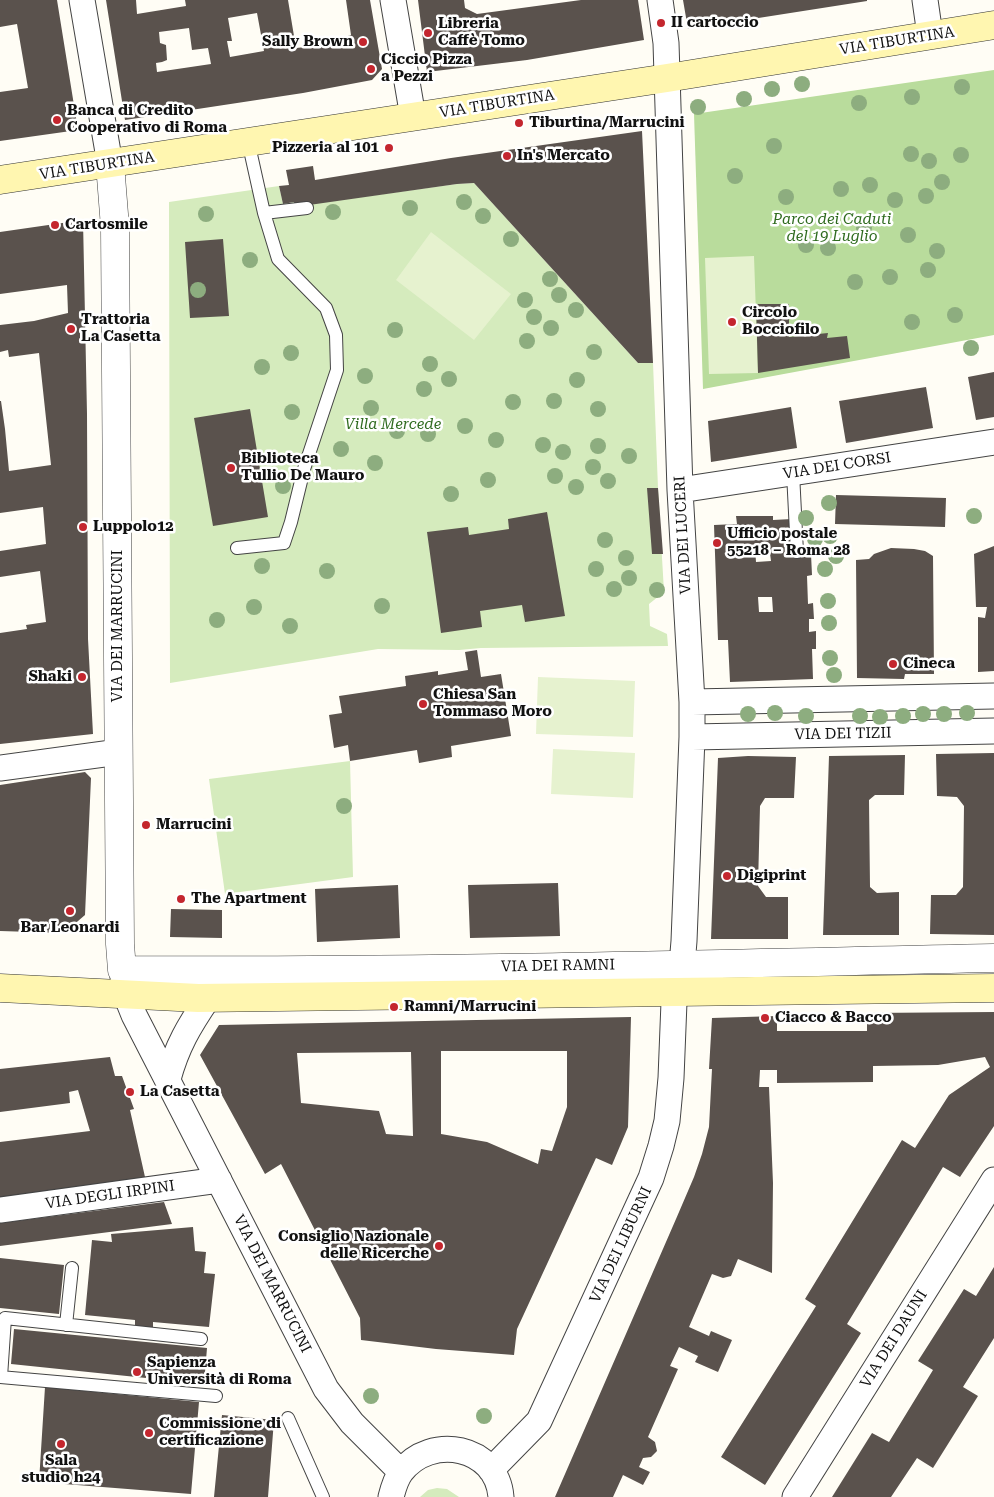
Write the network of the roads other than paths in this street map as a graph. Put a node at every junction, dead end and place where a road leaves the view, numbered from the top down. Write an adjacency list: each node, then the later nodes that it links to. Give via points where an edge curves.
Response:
1 (82, 0): 10 (street)
2 (393, 0): 8 (street)
3 (660, 0): 7 (street, VIA DEI LUCERI)
4 (925, 0): 6 (street)
5 (994, 25): 6 (main road, VIA TIBURTINA)
6 (930, 35): 7 (main road, VIA TIBURTINA)
7 (667, 78): 8 (main road, VIA TIBURTINA); 16 (street, VIA DEI LUCERI)
8 (413, 117): 9 (main road, VIA TIBURTINA)
9 (248, 141): 10 (main road, VIA TIBURTINA); 13 (lane)
10 (110, 164): 11 (main road, VIA TIBURTINA); 23 (street, VIA DEI MARRUCINI, via 115,227)
11 (0, 180)
12 (307, 208): 13 (lane)
13 (264, 214): 17 (lane, via 278,258 326,308 336,335 337,370 284,543)
14 (994, 442): 15 (street, VIA DEI CORSI)
15 (793, 473): 16 (street, VIA DEI CORSI); 18 (lane)
16 (680, 490): 20 (street, VIA DEI LUCERI)
17 (237, 548)
18 (797, 552)
19 (994, 696): 20 (street)
20 (692, 702): 22 (street, VIA DEI LUCERI)
21 (994, 731): 22 (street, VIA DEI TIZII)
22 (692, 738): 26 (street, VIA DEI LUCERI)
23 (120, 752): 24 (street); 27 (street, VIA DEI MARRUCINI, via 120,944)
24 (0, 768)
25 (994, 958): 26 (street, VIA DEI RAMNI)
26 (682, 964): 27 (street, VIA DEI RAMNI, via 202,970); 30 (street, VIA DEI LUCERI)
27 (124, 982): 28 (main road); 31 (main road, VIA DEI RAMNI); 32 (street, VIA DEI MARRUCINI, via 134,1015)
28 (0, 988)
29 (994, 988): 30 (main road, VIA DEI RAMNI)
30 (676, 991): 31 (main road, VIA DEI RAMNI); 42 (street, VIA DEI LIBURNI, via 667,1121 651,1178 539,1421)
31 (208, 998): 32 (street, via 181,1041)
32 (168, 1079): 33 (street, VIA DEI MARRUCINI)
33 (219, 1180): 35 (street, VIA DEGLI IRPINI); 43 (street, VIA DEI MARRUCINI, via 326,1389 357,1428)
34 (994, 1180): 47 (street, VIA DEI DAUNI)
35 (0, 1210)
36 (72, 1268): 37 (lane)
37 (66, 1325): 38 (lane); 39 (lane, via 5,1318)
38 (201, 1339)
39 (0, 1377): 40 (lane)
40 (216, 1396)
41 (288, 1418): 44 (lane)
42 (491, 1470): 43 (street, via 469,1454 444,1449 424,1453); 46 (street)
43 (401, 1472): 45 (street)
44 (323, 1497)
45 (390, 1497)
46 (501, 1497)
47 (794, 1497)

